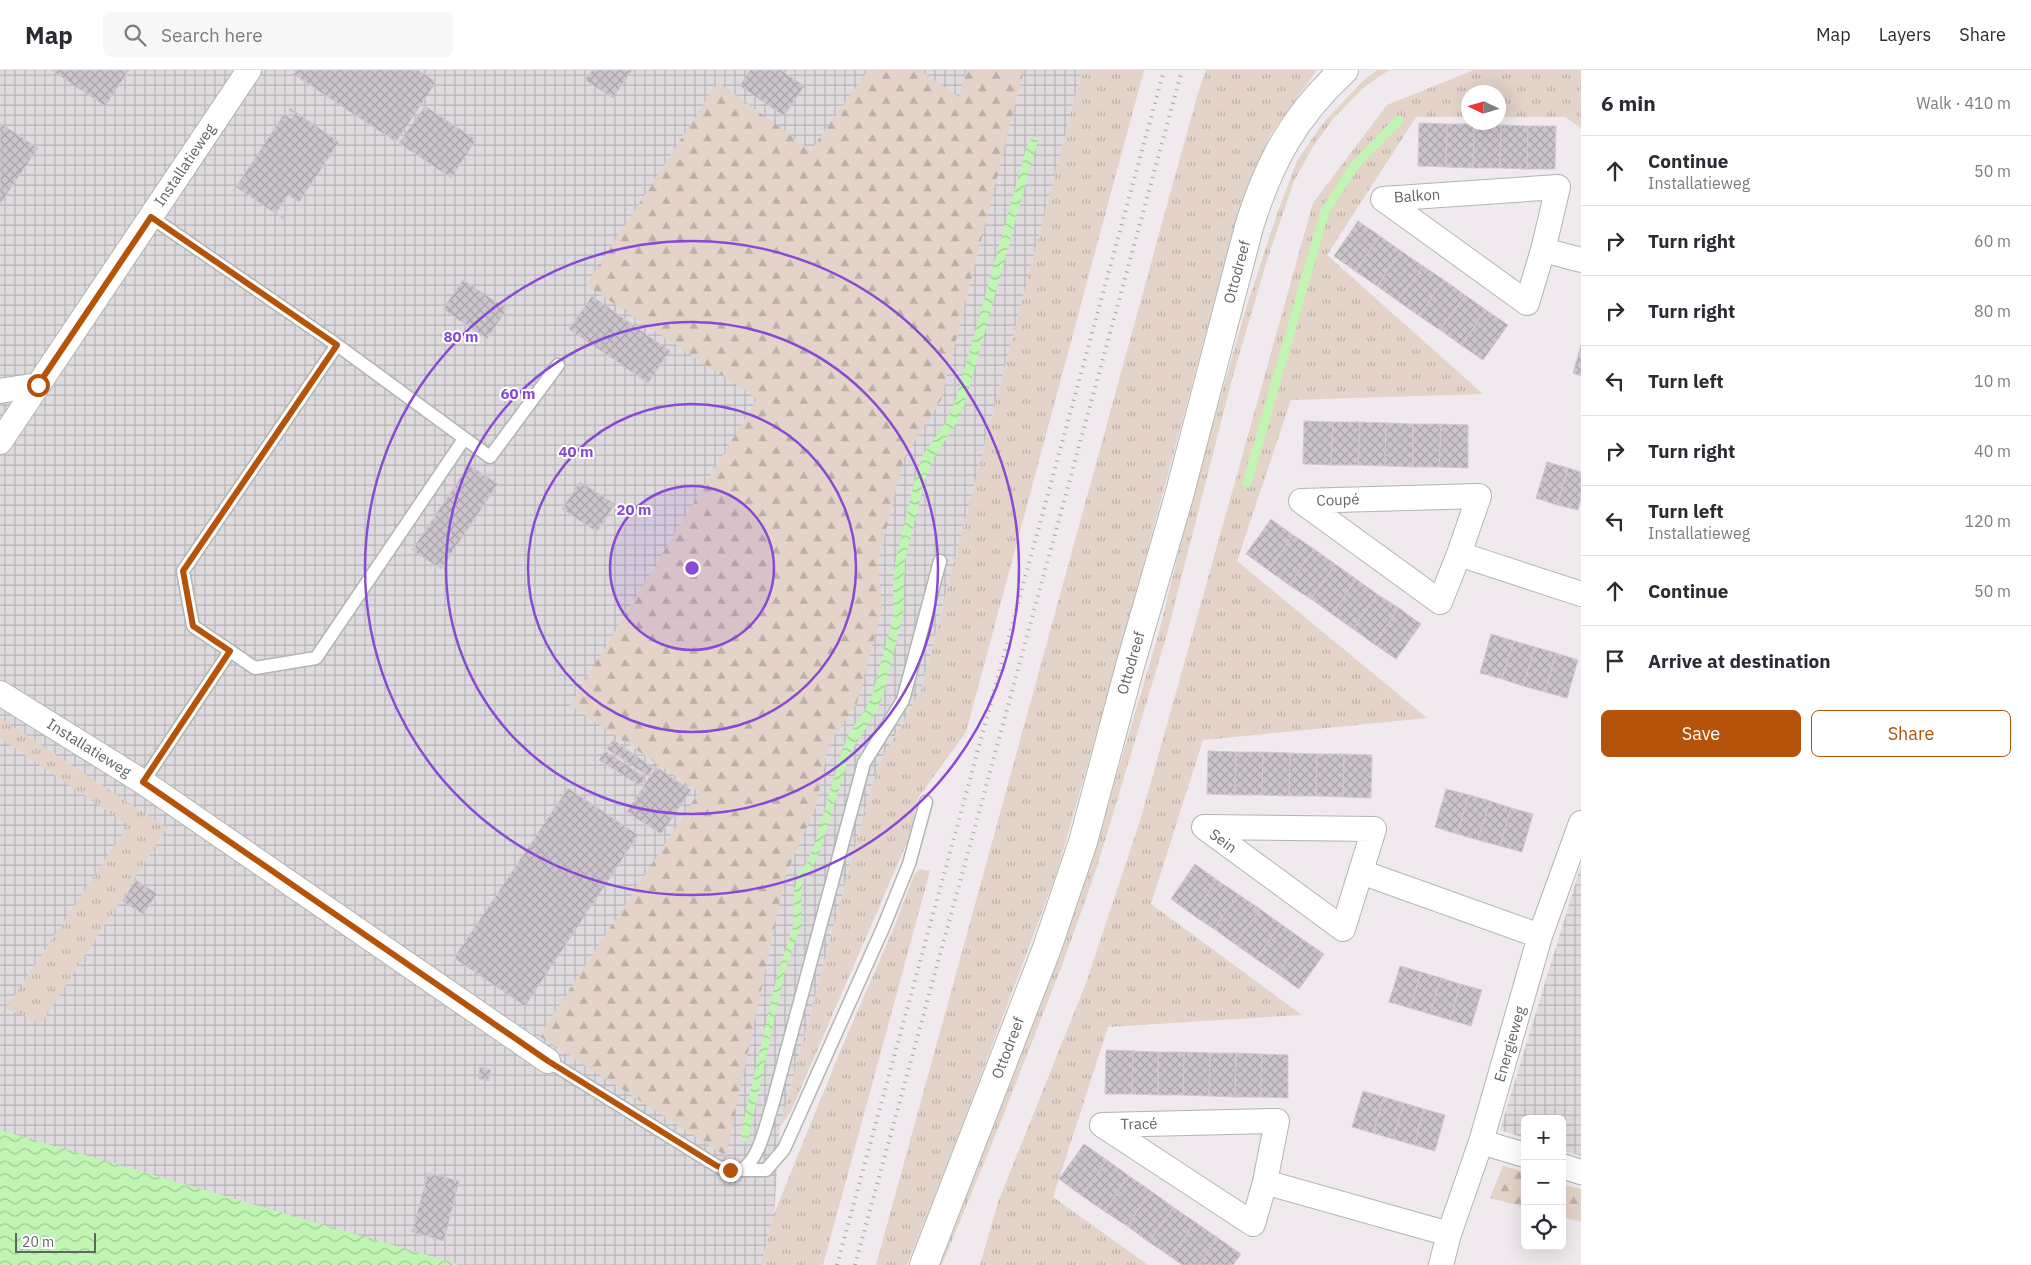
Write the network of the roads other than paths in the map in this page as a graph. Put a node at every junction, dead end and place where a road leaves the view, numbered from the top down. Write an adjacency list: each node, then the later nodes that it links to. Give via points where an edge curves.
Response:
1 (249, 70): 3 (street, Installatieweg)
2 (1344, 70): 30 (street, Ottodreef, via 1301,116 1261,188 1180,496 1083,842 1047,948)
3 (151, 217): 6 (lane); 8 (street, Installatieweg)
4 (1543, 250): 4 (street, Balkon, via 1527,303 1383,199 1558,187); 5 (street)
5 (1581, 260)
6 (337, 345): 10 (lane); 15 (lane, via 183,571 193,626)
7 (558, 365): 10 (lane, via 490,457)
8 (38, 385): 9 (street); 11 (street, Installatieweg)
9 (0, 391)
10 (464, 439): 15 (lane, via 316,658 255,668)
11 (0, 442)
12 (1459, 554): 12 (street, Coupé, via 1440,602 1301,501 1478,496); 14 (street)
13 (940, 561): 26 (lane, via 903,700 864,763 758,1149 755,1158)
14 (1581, 594)
15 (230, 651): 17 (lane)
16 (0, 693): 17 (street, Installatieweg)
17 (143, 782): 22 (street, Installatieweg)
18 (926, 802): 26 (lane, via 908,864 883,928 784,1148 766,1170)
19 (1581, 823): 21 (street, Energieweg)
20 (1361, 872): 20 (street, Sein, via 1343,929 1204,827 1374,829); 21 (street)
21 (1540, 936): 23 (street, Energieweg)
22 (548, 1061): 26 (lane, via 717,1166)
23 (1481, 1142): 24 (street); 29 (street, Energieweg)
24 (1521, 1154)
25 (1566, 1167): 27 (street)
26 (740, 1170)
27 (1581, 1172)
28 (1265, 1182): 28 (street, Tracé, via 1253,1224 1102,1125 1277,1121); 29 (street)
29 (1449, 1234): 31 (street, Energieweg)
30 (924, 1265)
31 (1440, 1265)

